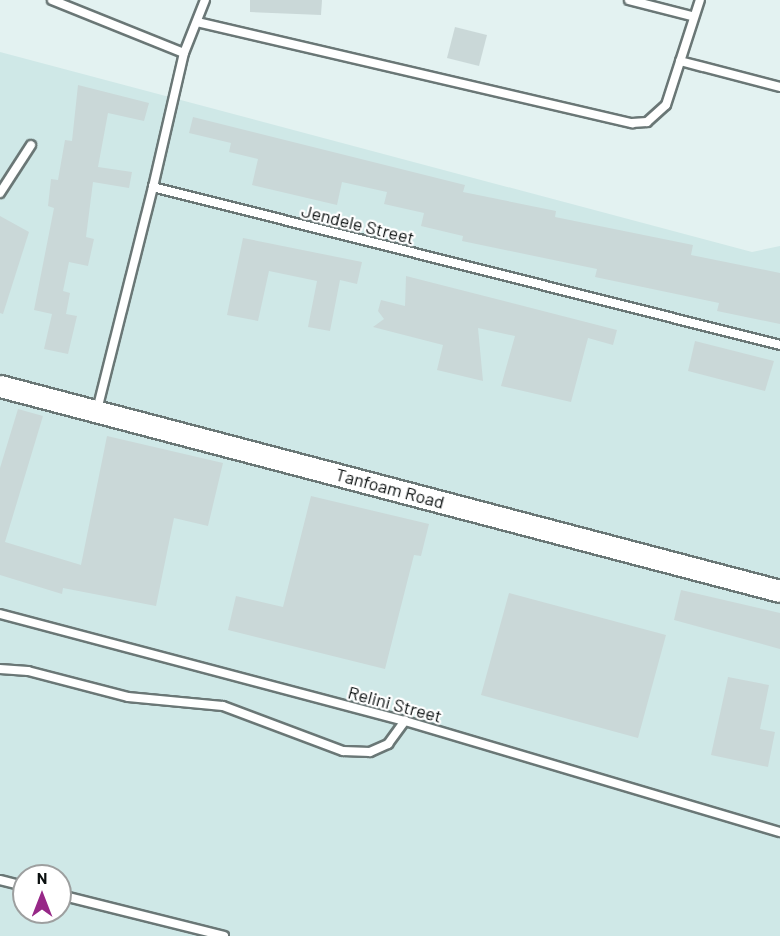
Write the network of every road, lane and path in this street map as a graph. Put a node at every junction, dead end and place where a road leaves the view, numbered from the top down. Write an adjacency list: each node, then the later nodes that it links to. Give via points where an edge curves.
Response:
1 (52, 0): 7 (lane)
2 (205, 0): 6 (lane)
3 (629, 0): 5 (lane)
4 (700, 0): 5 (lane)
5 (692, 16): 8 (lane)
6 (197, 22): 7 (lane); 8 (lane, via 632,123 660,115)
7 (184, 53): 11 (lane)
8 (680, 61): 9 (lane)
9 (780, 87)
10 (31, 145): 12 (lane)
11 (153, 187): 13 (lane, Jendele Street); 15 (lane)
12 (0, 193)
13 (780, 345)
14 (0, 386): 15 (street, Tanfoam Road)
15 (97, 411): 16 (street, Tanfoam Road)
16 (780, 591)
17 (0, 614): 19 (lane, Relini Street)
18 (0, 669): 19 (lane, via 28,671 128,698 223,706 343,751 370,752 388,744)
19 (405, 721): 20 (lane, Relini Street)
20 (780, 832)
21 (72, 898): 22 (lane)
22 (224, 936)

